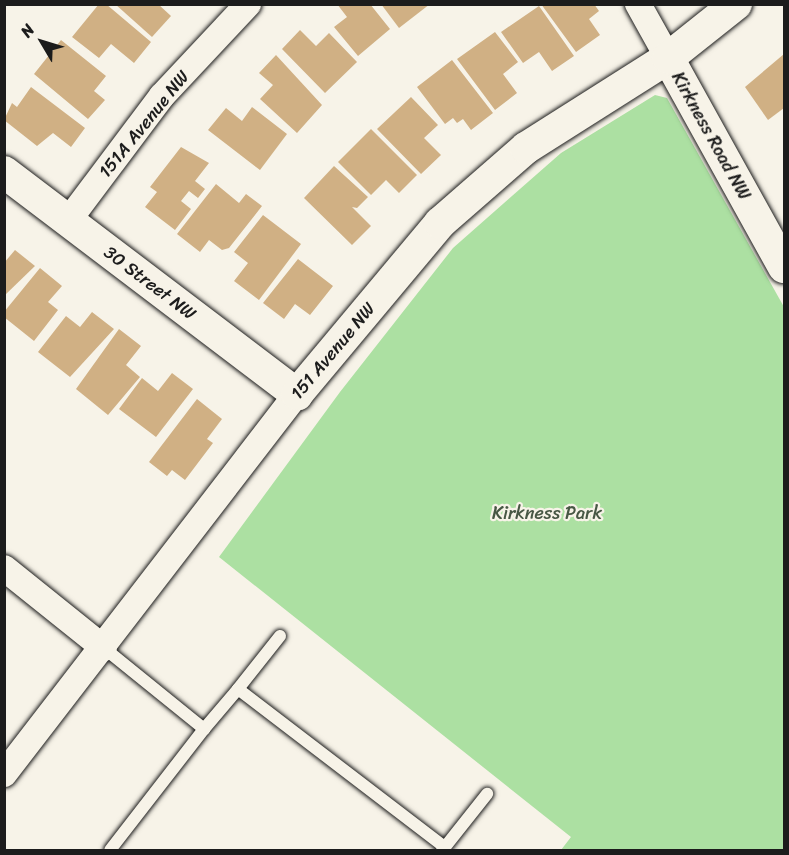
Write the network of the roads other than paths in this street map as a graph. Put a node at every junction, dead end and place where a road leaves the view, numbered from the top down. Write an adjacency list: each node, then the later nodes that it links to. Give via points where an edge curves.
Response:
1 (248, 4): 6 (street, 151A Avenue NW, via 162,96)
2 (638, 4): 4 (street, Kirkness Road NW)
3 (736, 4): 4 (street, 151 Avenue NW)
4 (668, 58): 7 (street, Kirkness Road NW); 8 (street, 151 Avenue NW, via 526,148 440,223)
5 (4, 172): 6 (street, 30 Street NW)
6 (68, 222): 8 (street, 30 Street NW)
7 (784, 267)
8 (297, 394): 11 (street, 151 Avenue NW)
9 (4, 568): 11 (street)
10 (280, 636): 12 (lane)
11 (104, 648): 13 (lane); 14 (street, 151 Avenue NW)
12 (238, 689): 13 (lane); 16 (lane)
13 (204, 729): 17 (lane)
14 (4, 774)
15 (487, 794): 16 (lane)
16 (444, 849)
17 (110, 850)

